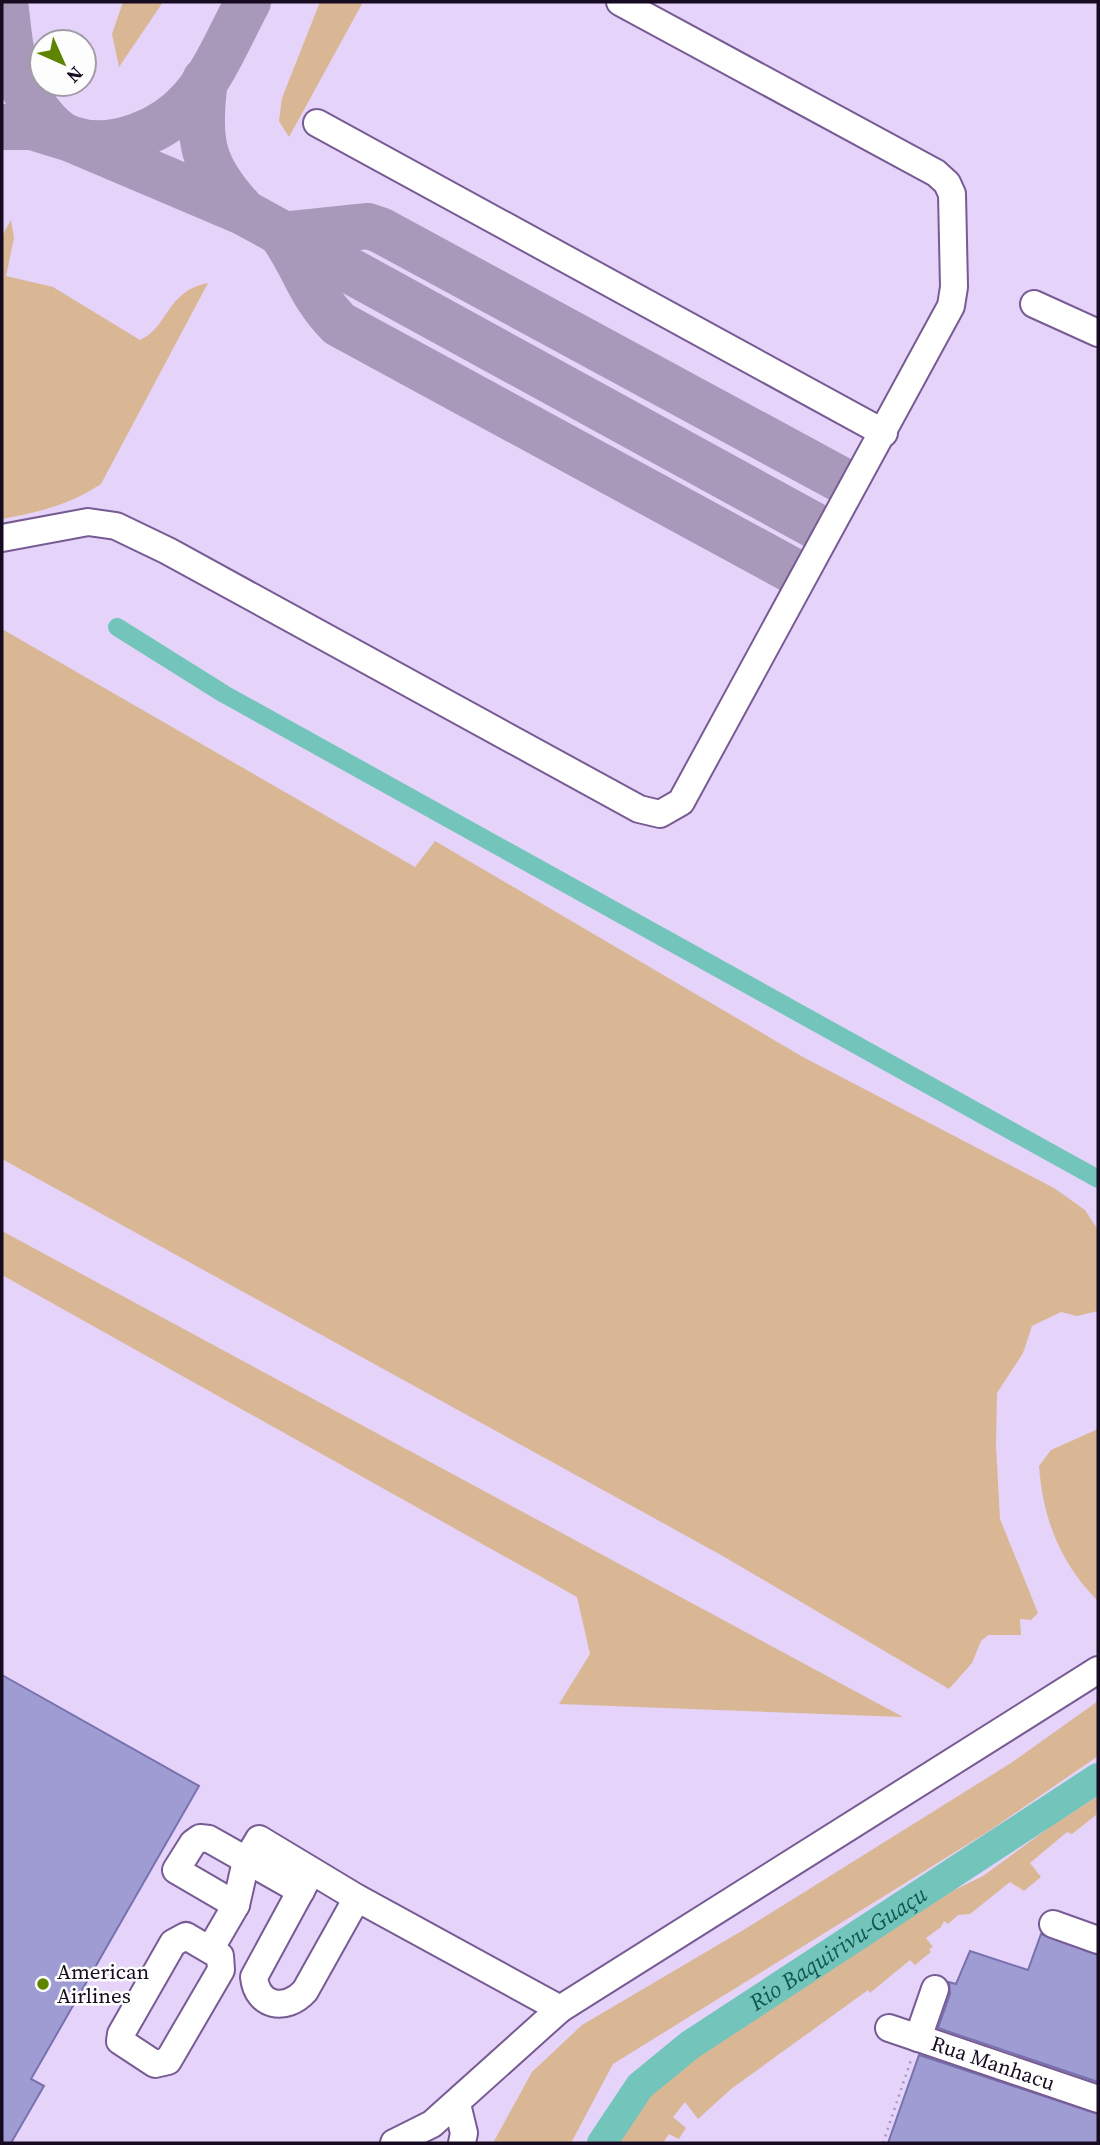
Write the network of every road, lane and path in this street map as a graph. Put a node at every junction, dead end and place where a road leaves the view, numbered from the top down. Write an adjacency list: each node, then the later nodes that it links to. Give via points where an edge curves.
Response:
1 (620, 2): 5 (street, via 947,183 952,194 951,306)
2 (317, 123): 5 (street)
3 (1034, 304): 4 (street)
4 (1098, 333)
5 (884, 433): 6 (street, via 681,802 660,814 639,809 116,526 76,523)
6 (2, 538)
7 (1098, 1670): 16 (street)
8 (253, 1850): 9 (street); 11 (street); 11 (street, via 200,1838 176,1870)
9 (306, 1882): 10 (street); 10 (street, via 254,1977 256,1990 265,2001 279,2005 295,2002 305,1992)
10 (358, 1898): 16 (street)
11 (236, 1905): 14 (street)
12 (1054, 1924): 13 (street)
13 (1098, 1940)
14 (211, 1948): 14 (street, via 186,1936 173,1943 121,2034 125,2046 155,2064 168,2061 221,1969 220,1956)
15 (935, 1989): 18 (street)
16 (560, 2009): 20 (street)
17 (889, 2028): 18 (street, Rua Manhacu)
18 (918, 2038): 19 (street, Rua Manhacu); 23 (path)
19 (1098, 2099)
20 (457, 2104): 21 (street, via 432,2124); 22 (street)
21 (394, 2143)
22 (462, 2143)
23 (883, 2143)

